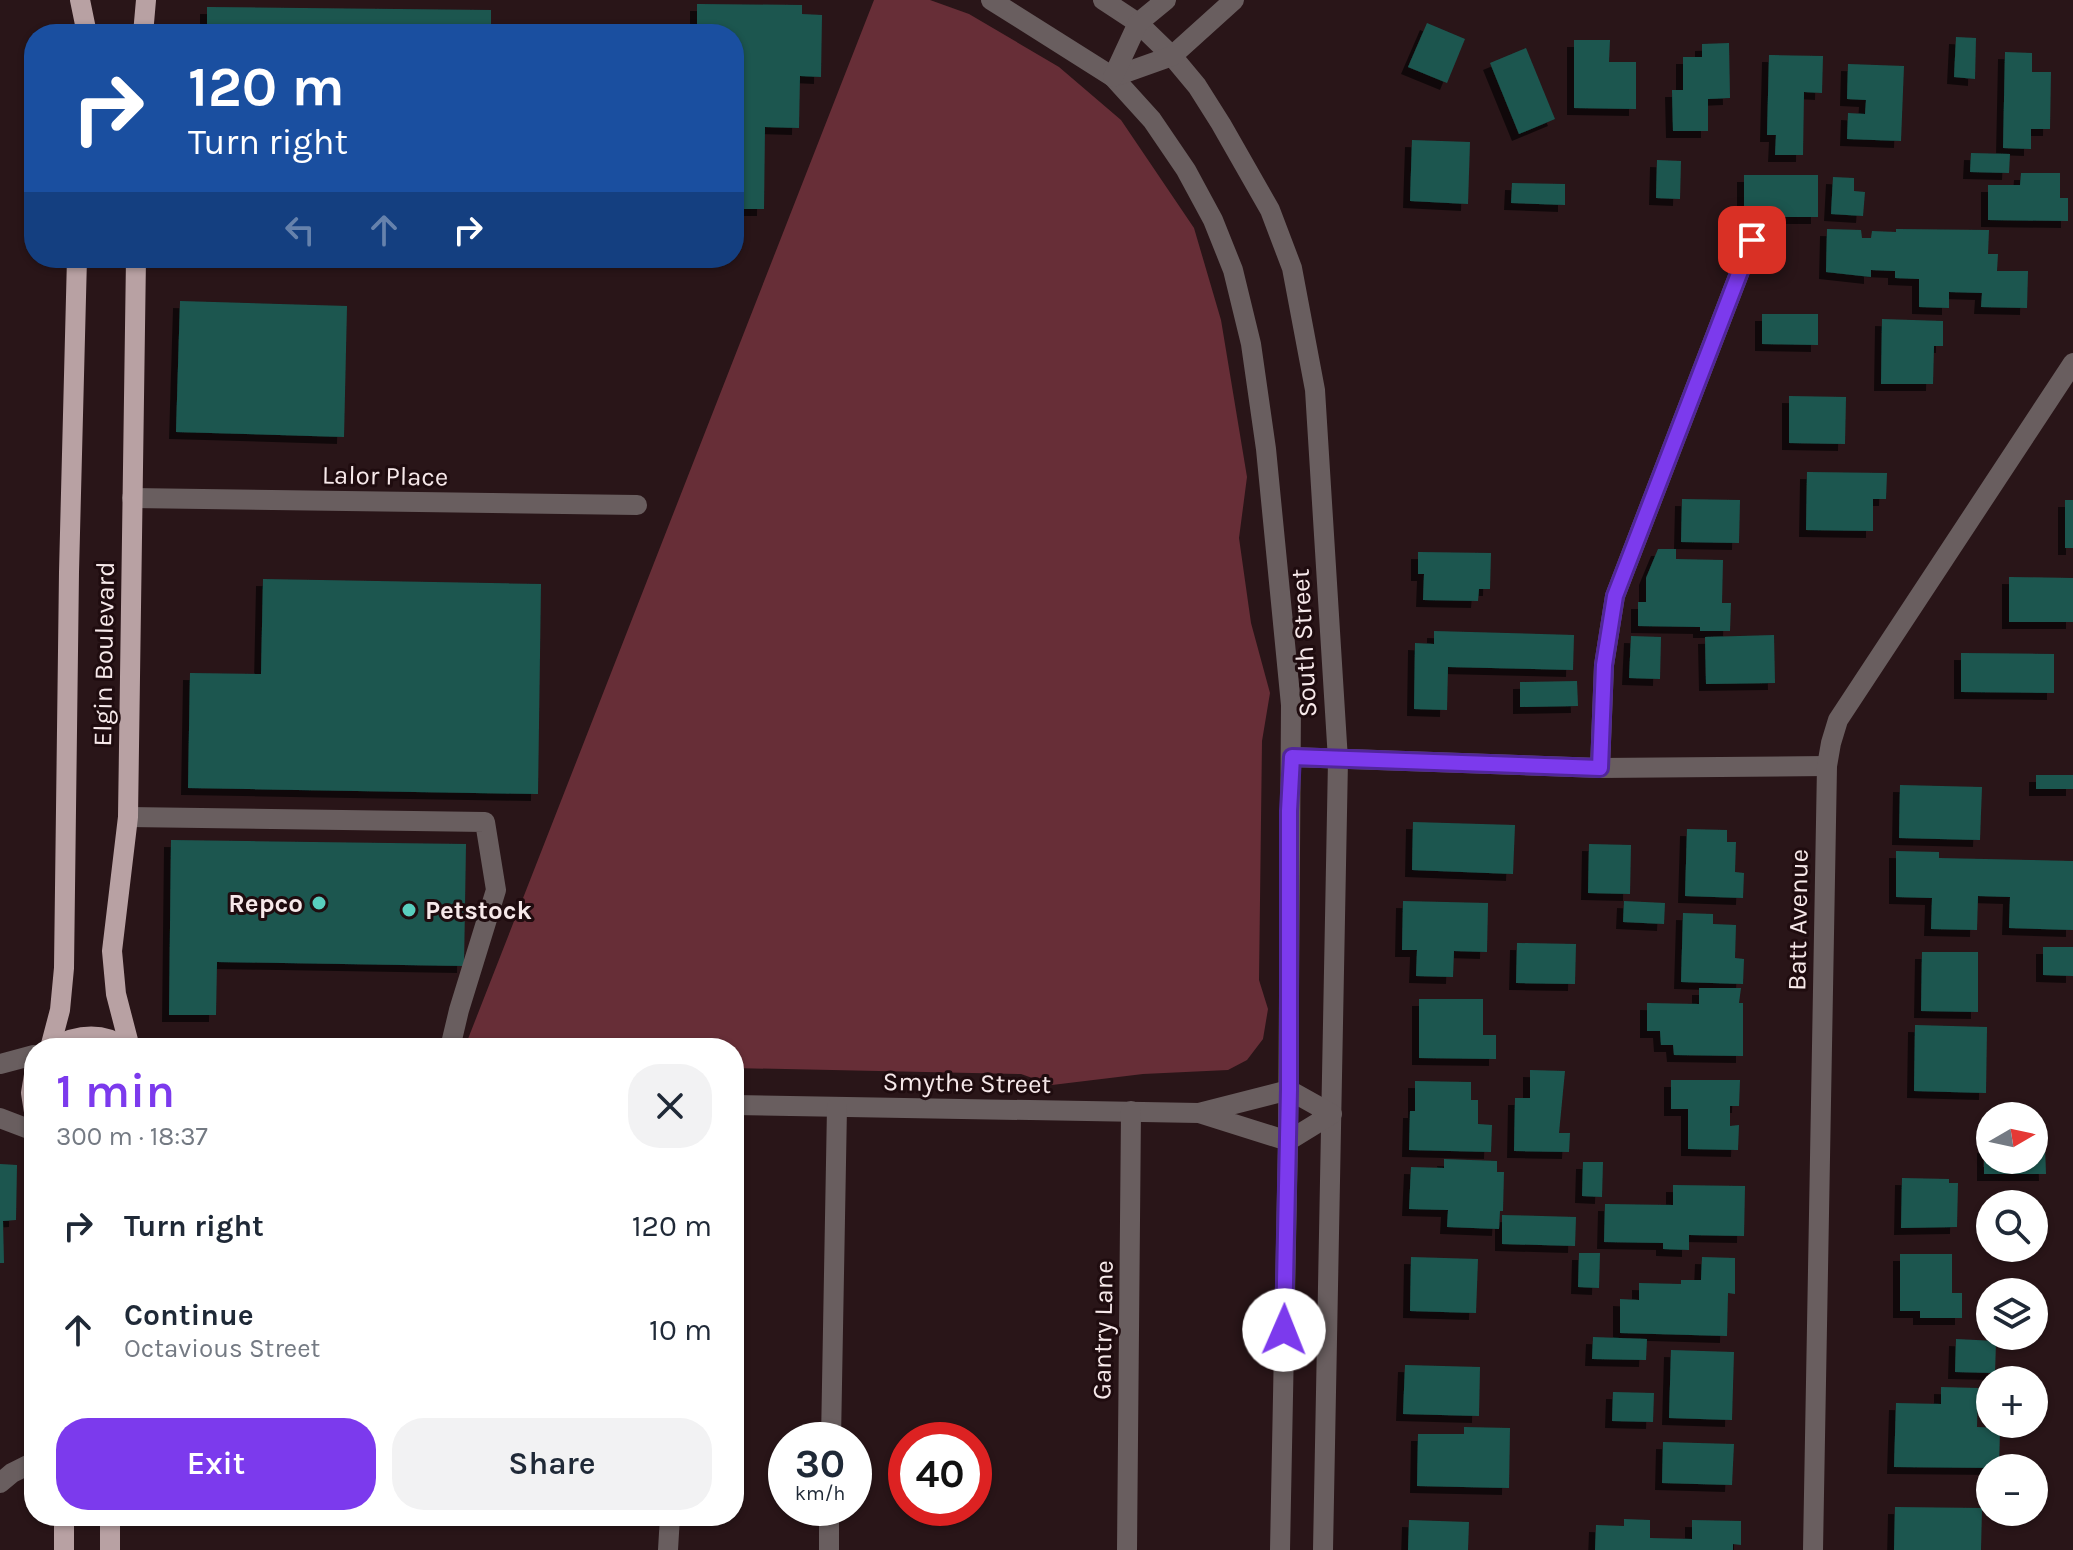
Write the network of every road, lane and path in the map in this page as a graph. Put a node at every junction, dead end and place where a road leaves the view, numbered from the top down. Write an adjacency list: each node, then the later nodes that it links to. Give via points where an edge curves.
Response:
1 (80, 0): 8 (main road)
2 (146, 0): 9 (main road)
3 (991, 0): 11 (street, South Street)
4 (1103, 0): 7 (street, South Street)
5 (1166, 0): 7 (street)
6 (1234, 0): 10 (street)
7 (1138, 23): 10 (street, South Street); 11 (street)
8 (85, 24)
9 (144, 24)
10 (1172, 56): 11 (street); 19 (street, South Street, via 1248,171 1292,268 1315,390)
11 (1113, 77): 18 (street, South Street, via 1152,120 1186,170 1233,270 1251,344 1266,449 1286,638)
12 (1752, 240): 21 (street, via 1615,596 1604,665)
13 (77, 268): 23 (main road, Elgin Boulevard, via 64,968)
14 (136, 268): 16 (main road, Elgin Boulevard)
15 (2073, 363): 20 (street, Batt Avenue, via 1838,720)
16 (132, 498): 17 (street, Lalor Place); 22 (main road, Elgin Boulevard)
17 (637, 505)
18 (1292, 757): 19 (street); 30 (street, South Street)
19 (1338, 760): 21 (street); 35 (street, South Street)
20 (1827, 766): 21 (street); 53 (street, Batt Avenue)
21 (1600, 768)
22 (128, 817): 26 (main road, Elgin Boulevard, via 112,951); 27 (street, via 485,822 496,890)
23 (53, 1038)
24 (76, 1038): 25 (main road)
25 (106, 1038)
26 (126, 1038)
27 (453, 1038)
28 (24, 1058): 29 (street)
29 (0, 1064)
30 (1289, 1090): 34 (street, Smythe Street); 35 (street); 38 (street, South Street)
31 (744, 1105): 32 (street, Smythe Street)
32 (837, 1107): 33 (street, Smythe Street); 39 (street)
33 (1131, 1111): 34 (street, Smythe Street); 50 (street, Gantry Lane)
34 (1199, 1113): 38 (street, Smythe Street)
35 (1332, 1114): 38 (street); 52 (street, South Street)
36 (0, 1118): 37 (street)
37 (24, 1127)
38 (1288, 1141): 51 (street, South Street)
39 (831, 1422)
40 (24, 1467): 41 (street)
41 (0, 1483)
42 (64, 1526): 46 (main road)
43 (110, 1526): 47 (main road)
44 (669, 1526): 48 (street)
45 (829, 1526): 49 (street)
46 (64, 1550)
47 (110, 1550)
48 (668, 1550)
49 (829, 1550)
50 (1127, 1550)
51 (1280, 1550)
52 (1323, 1550)
53 (1813, 1550)

